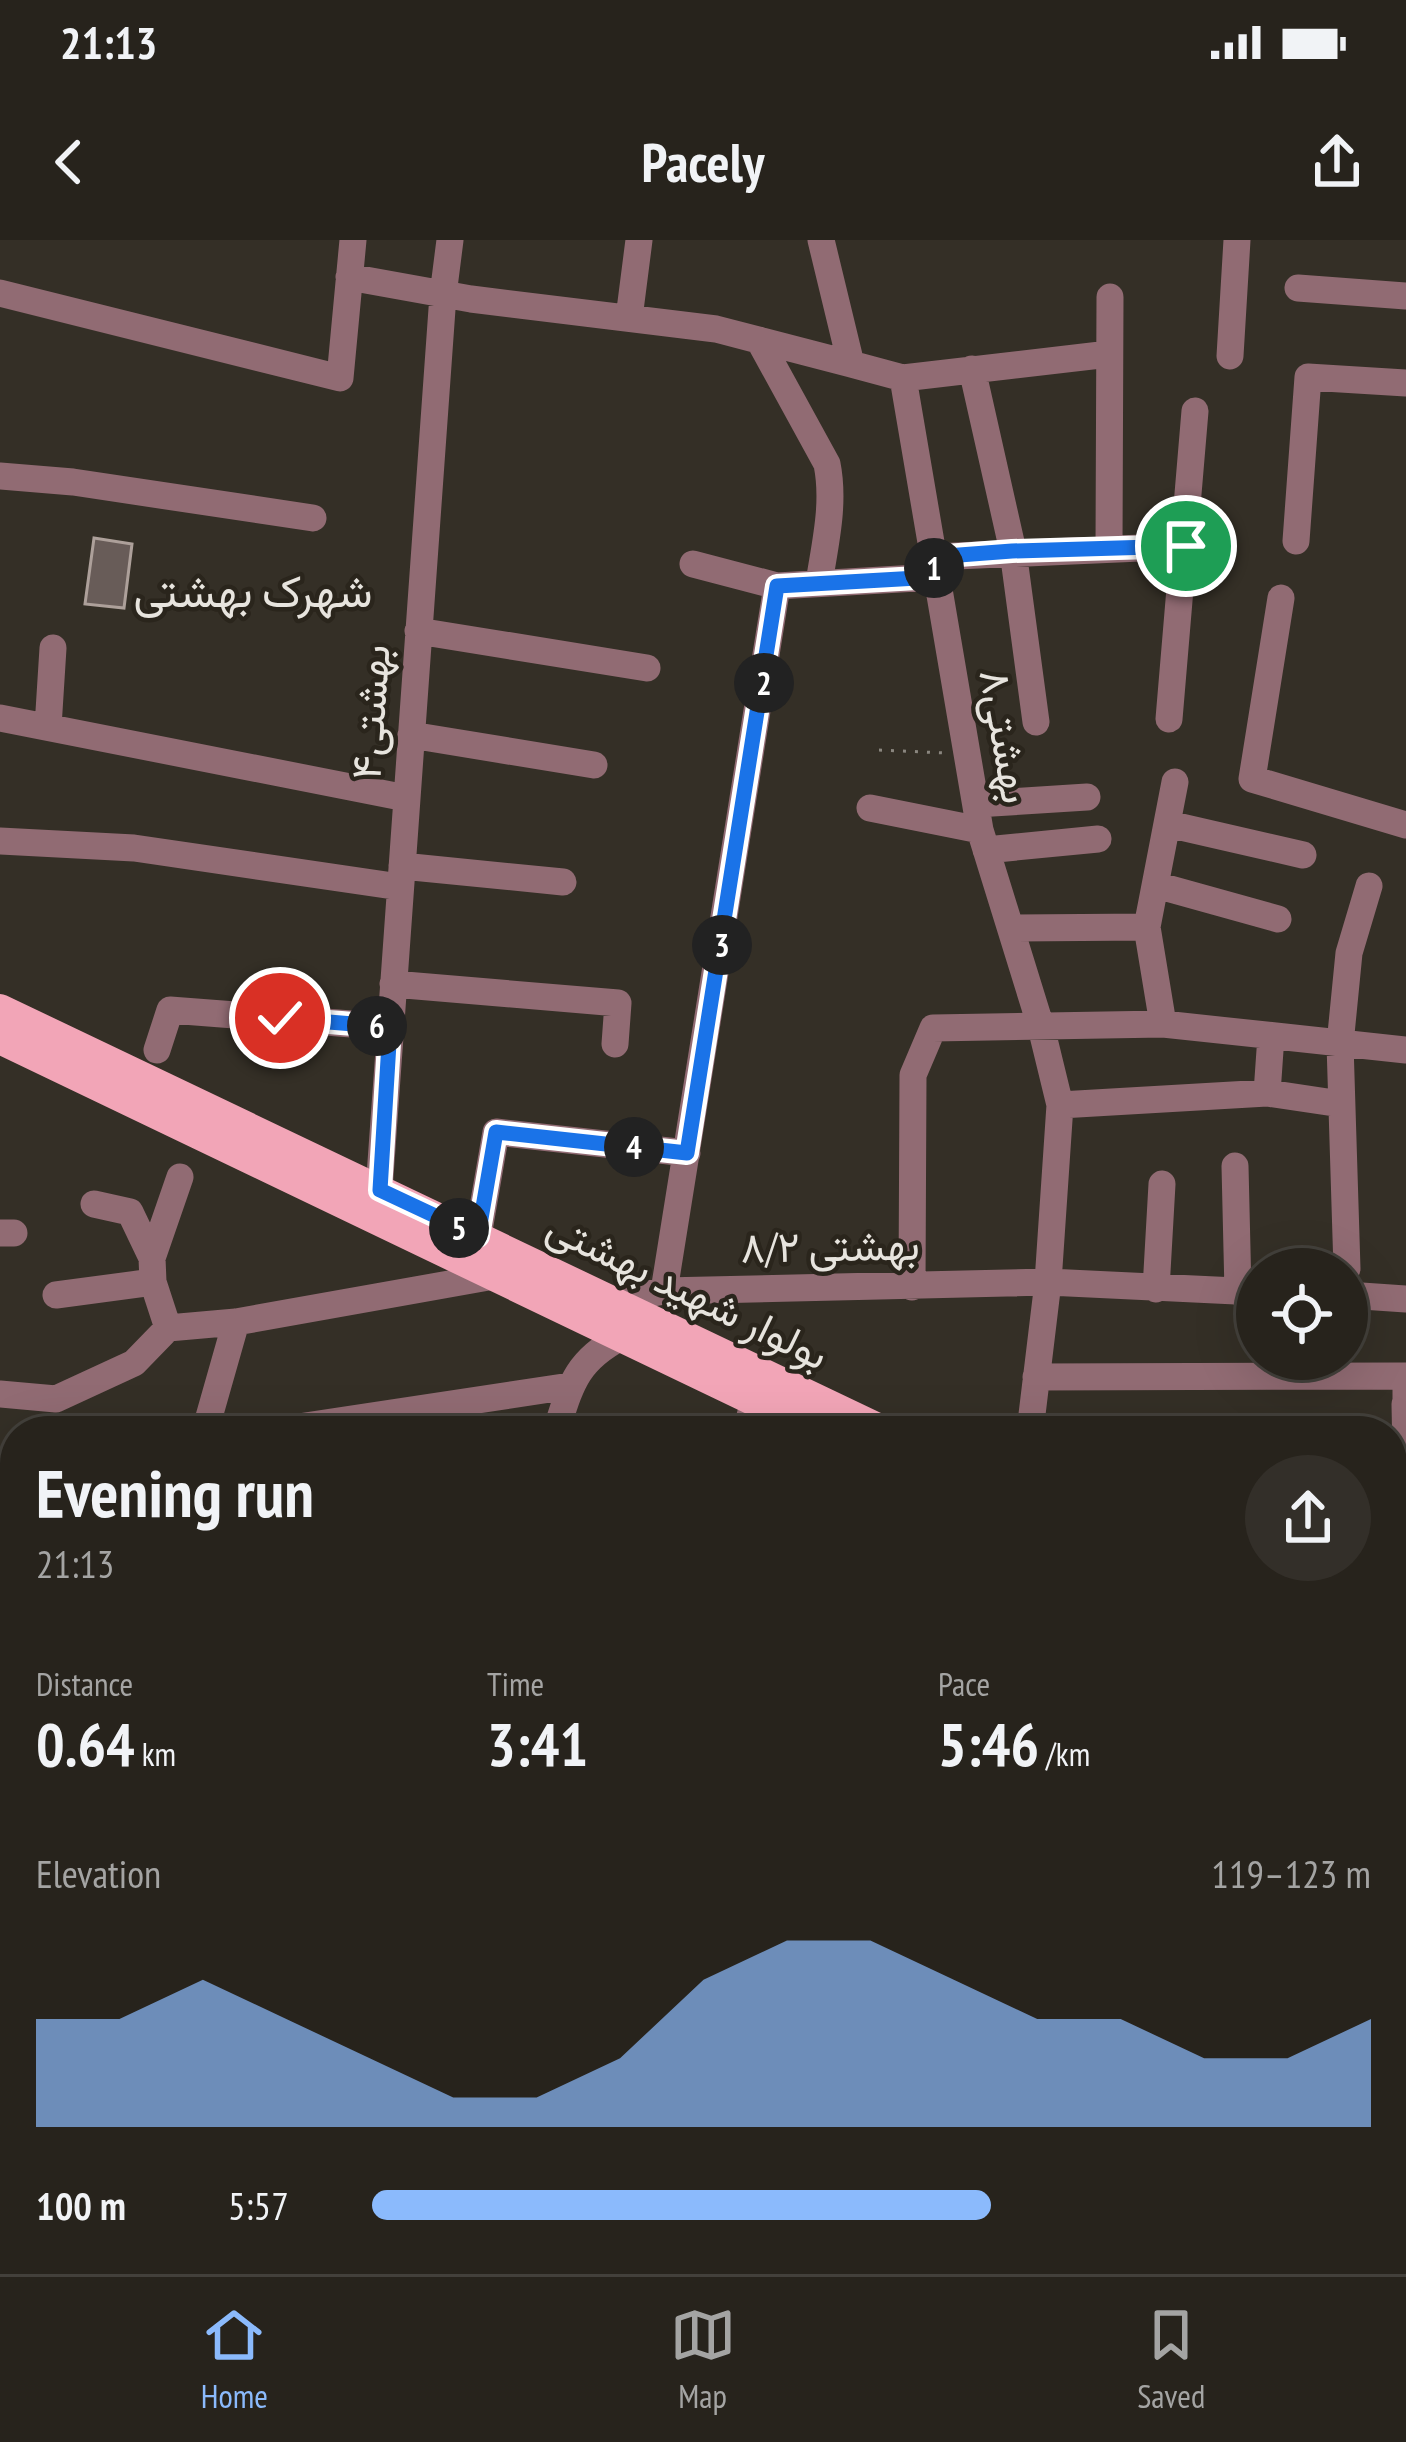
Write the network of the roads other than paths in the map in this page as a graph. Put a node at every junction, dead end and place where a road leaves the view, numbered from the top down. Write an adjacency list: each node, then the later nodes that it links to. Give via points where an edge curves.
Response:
1 (353, 240): 6 (street)
2 (450, 240): 9 (street, بهشتی۴)
3 (639, 240): 12 (street)
4 (821, 240): 16 (street)
5 (1237, 240): 15 (street)
6 (349, 278): 8 (street, via 340,378); 9 (street)
7 (1298, 288): 10 (street)
8 (0, 293)
9 (442, 295): 12 (street); 32 (street, بهشتی۴)
10 (1406, 296)
11 (1110, 297): 14 (street)
12 (628, 318): 13 (street)
13 (758, 340): 16 (street); 29 (street, via 827,464 830,518)
14 (1109, 354): 17 (street); 25 (street)
15 (1231, 356)
16 (850, 364): 18 (street)
17 (972, 369): 18 (street); 26 (street)
18 (903, 378): 28 (street, بهشتی۸)
19 (1406, 383): 23 (street, via 1308,377)
20 (1195, 411): 24 (street)
21 (0, 476): 22 (street)
22 (313, 518)
23 (1296, 542)
24 (1186, 546): 25 (street); 36 (street)
25 (1109, 548): 26 (street)
26 (1012, 551): 28 (street); 37 (street)
27 (693, 564): 30 (street)
28 (934, 567): 29 (street); 47 (street, بهشتی۸)
29 (819, 584): 30 (street)
30 (777, 586): 71 (street)
31 (1281, 598): 46 (street, via 1252,779)
32 (418, 632): 34 (street); 39 (street, بهشتی۴)
33 (52, 648): 38 (street)
34 (647, 668)
35 (0, 718): 38 (street)
36 (1169, 719)
37 (1036, 722)
38 (48, 727): 43 (street)
39 (410, 735): 40 (street); 43 (street, بهشتی۴)
40 (594, 765)
41 (1175, 782): 45 (street)
42 (1087, 797): 47 (street)
43 (406, 798): 51 (street, بهشتی۴)
44 (870, 808): 47 (street)
45 (1168, 824): 50 (street); 53 (street)
46 (1406, 825)
47 (981, 828): 48 (street); 57 (street, بهشتی۸)
48 (1098, 839)
49 (0, 841): 51 (street)
50 (1303, 855)
51 (401, 876): 52 (street); 58 (street, بهشتی۴)
52 (563, 882)
53 (1156, 885): 55 (street); 56 (street)
54 (1369, 886): 65 (street, via 1349,952)
55 (1278, 919)
56 (1147, 927): 57 (street); 60 (street)
57 (1010, 928): 62 (street, بهشتی۸)
58 (393, 984): 61 (street, بهشتی۴); 64 (street, via 618,1004)
59 (2, 1022): 75 (main road, بولوار شهید بهشتی); 81 (main road, بولوار شهید بهشتی)
60 (1163, 1024): 62 (street); 63 (street)
61 (390, 1027): 66 (street, via 170,1010); 75 (street, بهشتی۴)
62 (1041, 1027): 70 (street, بهشتی۸); 83 (street, via 933,1028 913,1076)
63 (1270, 1036): 65 (street); 68 (street)
64 (615, 1044)
65 (1340, 1044): 67 (street); 69 (street)
66 (157, 1050)
67 (1406, 1050)
68 (1267, 1093): 69 (street); 70 (street)
69 (1341, 1104): 79 (street)
70 (1060, 1105): 82 (street, بهشتی۸)
71 (687, 1153): 77 (street, via 496,1132); 85 (street)
72 (1235, 1166): 78 (street)
73 (180, 1177): 80 (street)
74 (1162, 1184): 84 (street)
75 (380, 1190): 77 (main road, بولوار شهید بهشتی)
76 (94, 1204): 80 (street, via 130,1212)
77 (478, 1236): 90 (main road, بولوار شهید بهشتی)
78 (1243, 1248)
79 (1345, 1248)
80 (152, 1270): 87 (street); 92 (street)
81 (494, 1276): 91 (street); 93 (main road, بولوار شهید بهشتی)
82 (1048, 1282): 83 (street, بهشتی ۸/۲); 84 (street, بهشتی ۸/۲); 94 (street, بهشتی۸)
83 (912, 1287): 85 (street, بهشتی ۸/۲)
84 (1156, 1289): 86 (street, بهشتی ۸/۲)
85 (664, 1291): 90 (street, بهشتی ۸/۲)
86 (1236, 1292)
87 (56, 1295)
88 (1368, 1296): 89 (street)
89 (1406, 1299)
90 (615, 1300): 102 (main road, بولوار شهید بهشتی)
91 (236, 1322): 92 (street); 98 (street)
92 (168, 1328): 96 (street, via 134,1364 56,1399)
93 (621, 1336): 95 (street, via 593,1352); 101 (main road, بولوار شهید بهشتی)
94 (1036, 1377): 97 (street, via 1406,1376); 103 (street, بهشتی۸)
95 (570, 1386): 99 (street); 100 (street)
96 (0, 1394)
97 (1405, 1404)
98 (209, 1416)
99 (371, 1416)
100 (561, 1416)
101 (750, 1416)
102 (853, 1416)
103 (1032, 1416)

